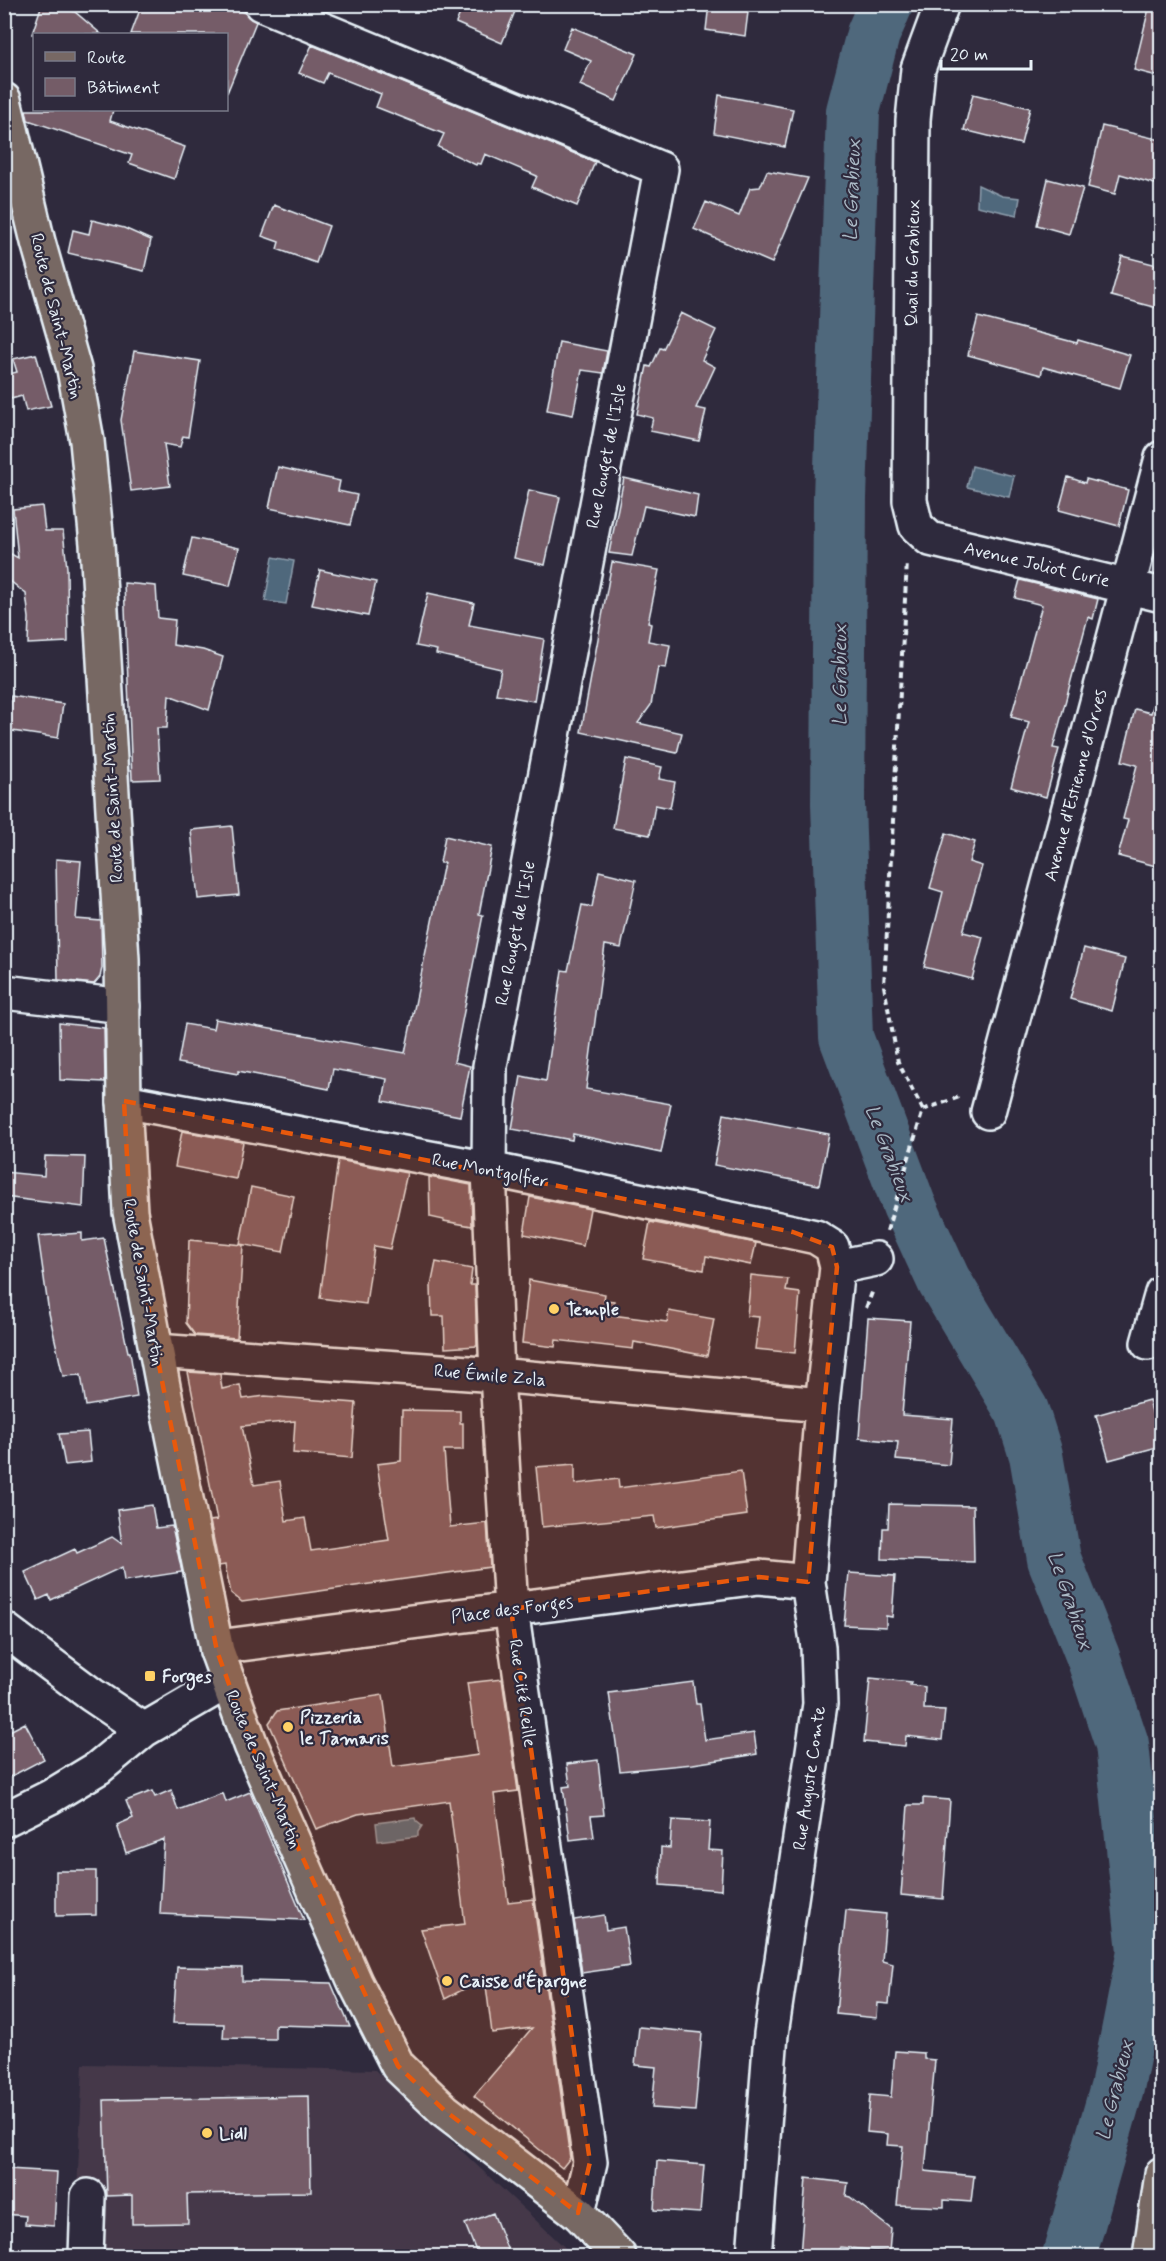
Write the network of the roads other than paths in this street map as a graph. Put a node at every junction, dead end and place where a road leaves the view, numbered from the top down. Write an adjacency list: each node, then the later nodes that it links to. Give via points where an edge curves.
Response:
1 (261, 4): 13 (street, Rue Rouget de l'Isle, via 661,169 490,1066)
2 (942, 4): 6 (street, Quai du Grabieux, via 918,69 913,120 910,501)
3 (4, 100): 4 (main road, Route de Saint-Martin)
4 (16, 198): 10 (main road, Route de Saint-Martin, via 74,369 87,441 97,544)
5 (1161, 458): 7 (street, Avenue d'Estienne d'Orves)
6 (916, 526): 7 (street, Avenue Joliot Curie, via 930,539)
7 (1128, 586): 8 (street, Avenue Joliot Curie); 12 (street, Avenue d'Estienne d'Orves)
8 (1161, 594)
9 (4, 992): 10 (street)
10 (123, 1006): 11 (main road, Route de Saint-Martin)
11 (124, 1101): 13 (street, Rue Montgolfier); 18 (main road, Route de Saint-Martin, via 130,1212)
12 (988, 1112)
13 (489, 1169): 15 (street, Rue Montgolfier, via 816,1238 832,1247); 19 (street, Rue Cité Reille)
14 (880, 1249): 15 (street)
15 (837, 1267): 20 (street, Rue Auguste Comte)
16 (1161, 1293): 17 (street)
17 (1148, 1343)
18 (156, 1351): 19 (street, Rue Émile Zola); 24 (main road, Route de Saint-Martin)
19 (497, 1375): 20 (street, Rue Émile Zola); 22 (street, Rue Cité Reille)
20 (822, 1405): 21 (street, Rue Auguste Comte)
21 (808, 1582): 22 (street, Place des Forges, via 759,1577); 33 (street, Rue Auguste Comte, via 818,1647 820,1704 771,2034)
22 (512, 1609): 24 (street, Place des Forges, via 233,1645); 30 (street, Rue Cité Reille, via 590,2162)
23 (4, 1629): 26 (street)
24 (217, 1651): 25 (main road, Route de Saint-Martin)
25 (228, 1681): 26 (street); 30 (main road, Route de Saint-Martin, via 251,1744 355,1982 398,2066 444,2109)
26 (144, 1730): 27 (street, via 98,1768)
27 (4, 1820)
28 (1161, 2174): 34 (main road)
29 (88, 2196): 31 (street)
30 (578, 2213): 32 (main road, Route de Saint-Martin)
31 (86, 2256)
32 (619, 2256)
33 (754, 2256)
34 (1150, 2256)

